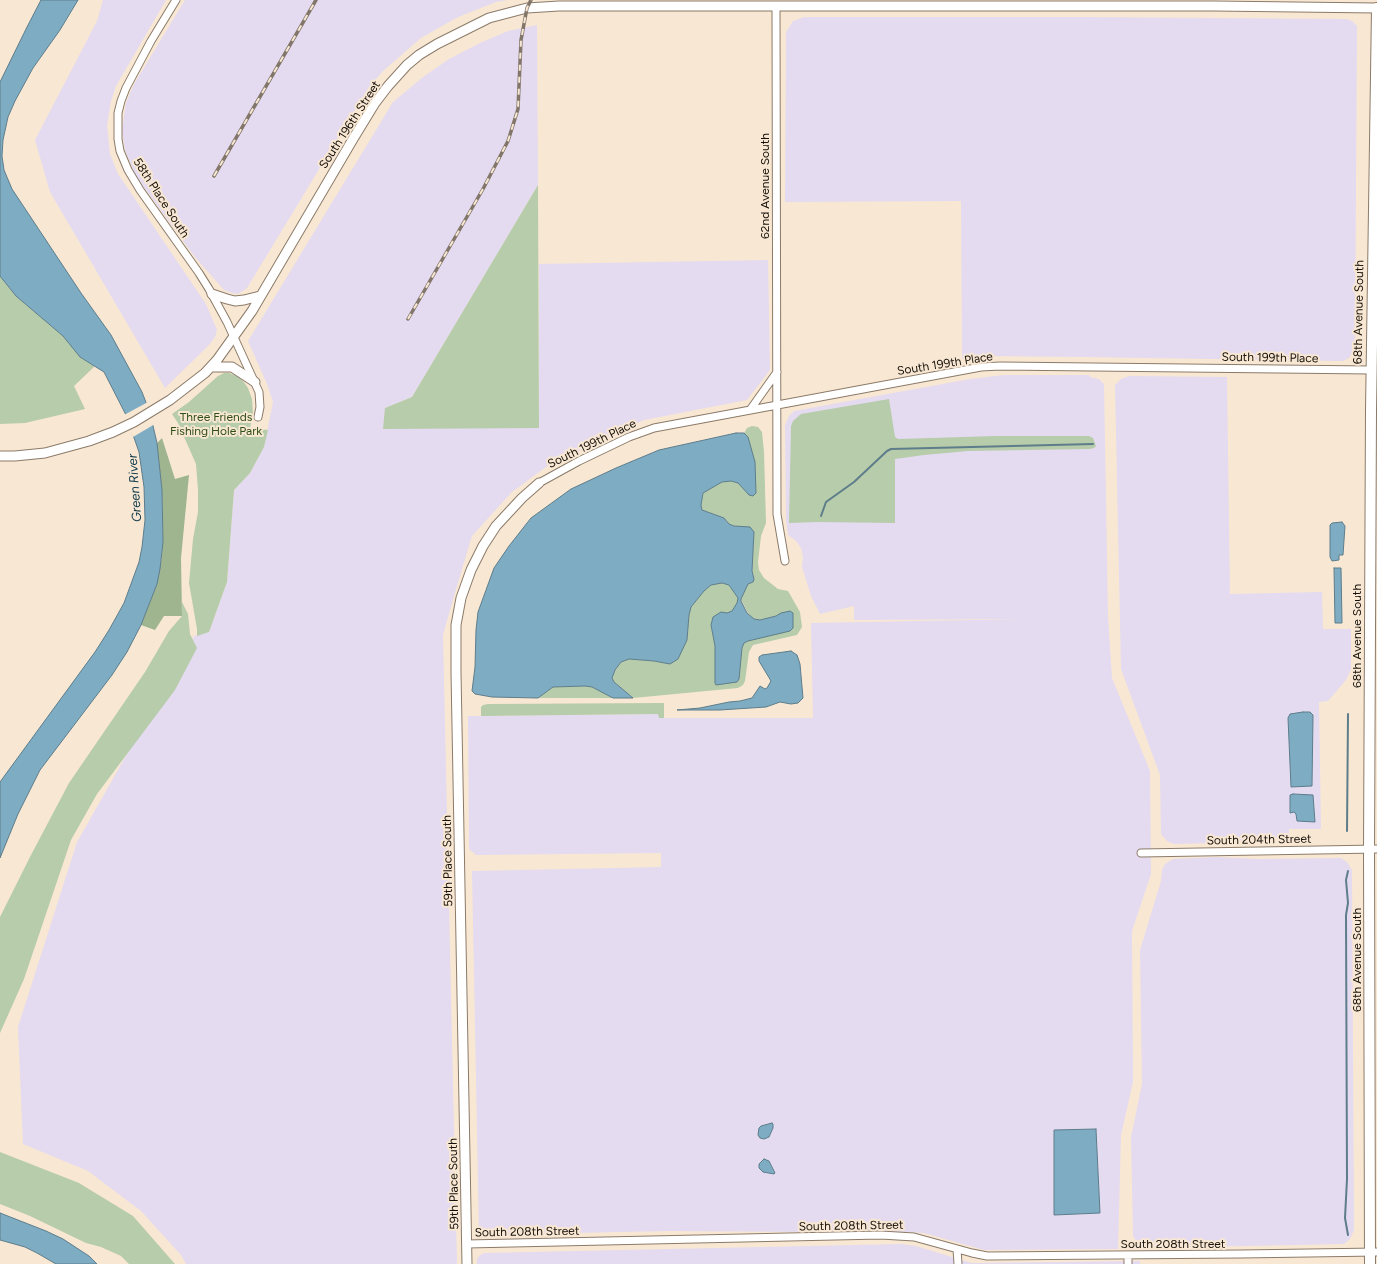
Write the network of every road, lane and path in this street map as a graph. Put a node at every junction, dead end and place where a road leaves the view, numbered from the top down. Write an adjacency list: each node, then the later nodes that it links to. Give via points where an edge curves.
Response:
1 (176, 0): 5 (street, 58th Place South, via 126,88 118,114 118,139 123,161 140,190)
2 (776, 3): 3 (main road, South 196th Street); 6 (main road, South 196th Street, via 527,8 489,18 437,44 407,65 376,103); 10 (street, 62nd Avenue South)
3 (1214, 3): 4 (main road, South 196th Street)
4 (1377, 8): 9 (main road, 68th Avenue South)
5 (212, 294): 6 (main road, via 235,301); 7 (street, 58th Place South)
6 (260, 296): 7 (main road, South 196th Street)
7 (234, 337): 8 (main road, South 196th Street); 11 (street, 58th Place South)
8 (211, 366): 11 (main road, via 232,367); 15 (main road, South 196th Street, via 170,400 114,432 45,452)
9 (1371, 370): 12 (street, South 199th Place, via 982,367); 18 (main road, 68th Avenue South)
10 (778, 372): 12 (street, 62nd Avenue South); 13 (street)
11 (255, 382): 14 (street, 58th Place South, via 260,398)
12 (778, 404): 13 (street, South 199th Place); 17 (street, 62nd Avenue South, via 777,514)
13 (750, 410): 16 (street, South 199th Place, via 654,428 579,460)
14 (258, 416)
15 (0, 456)
16 (539, 483): 20 (main road, 59th Place South, via 496,526 483,546 461,598 456,625)
17 (786, 561)
18 (1373, 848): 19 (street, South 204th Street); 22 (main road, 68th Avenue South)
19 (1141, 852)
20 (467, 1244): 21 (street, South 208th Street, via 881,1235 914,1237); 24 (main road, 59th Place South)
21 (957, 1249): 23 (street, South 208th Street, via 987,1256); 25 (street)
22 (1374, 1252): 23 (street, South 208th Street); 27 (main road, 68th Avenue South)
23 (1128, 1255): 26 (street)
24 (468, 1264)
25 (958, 1264)
26 (1128, 1264)
27 (1370, 1264)

